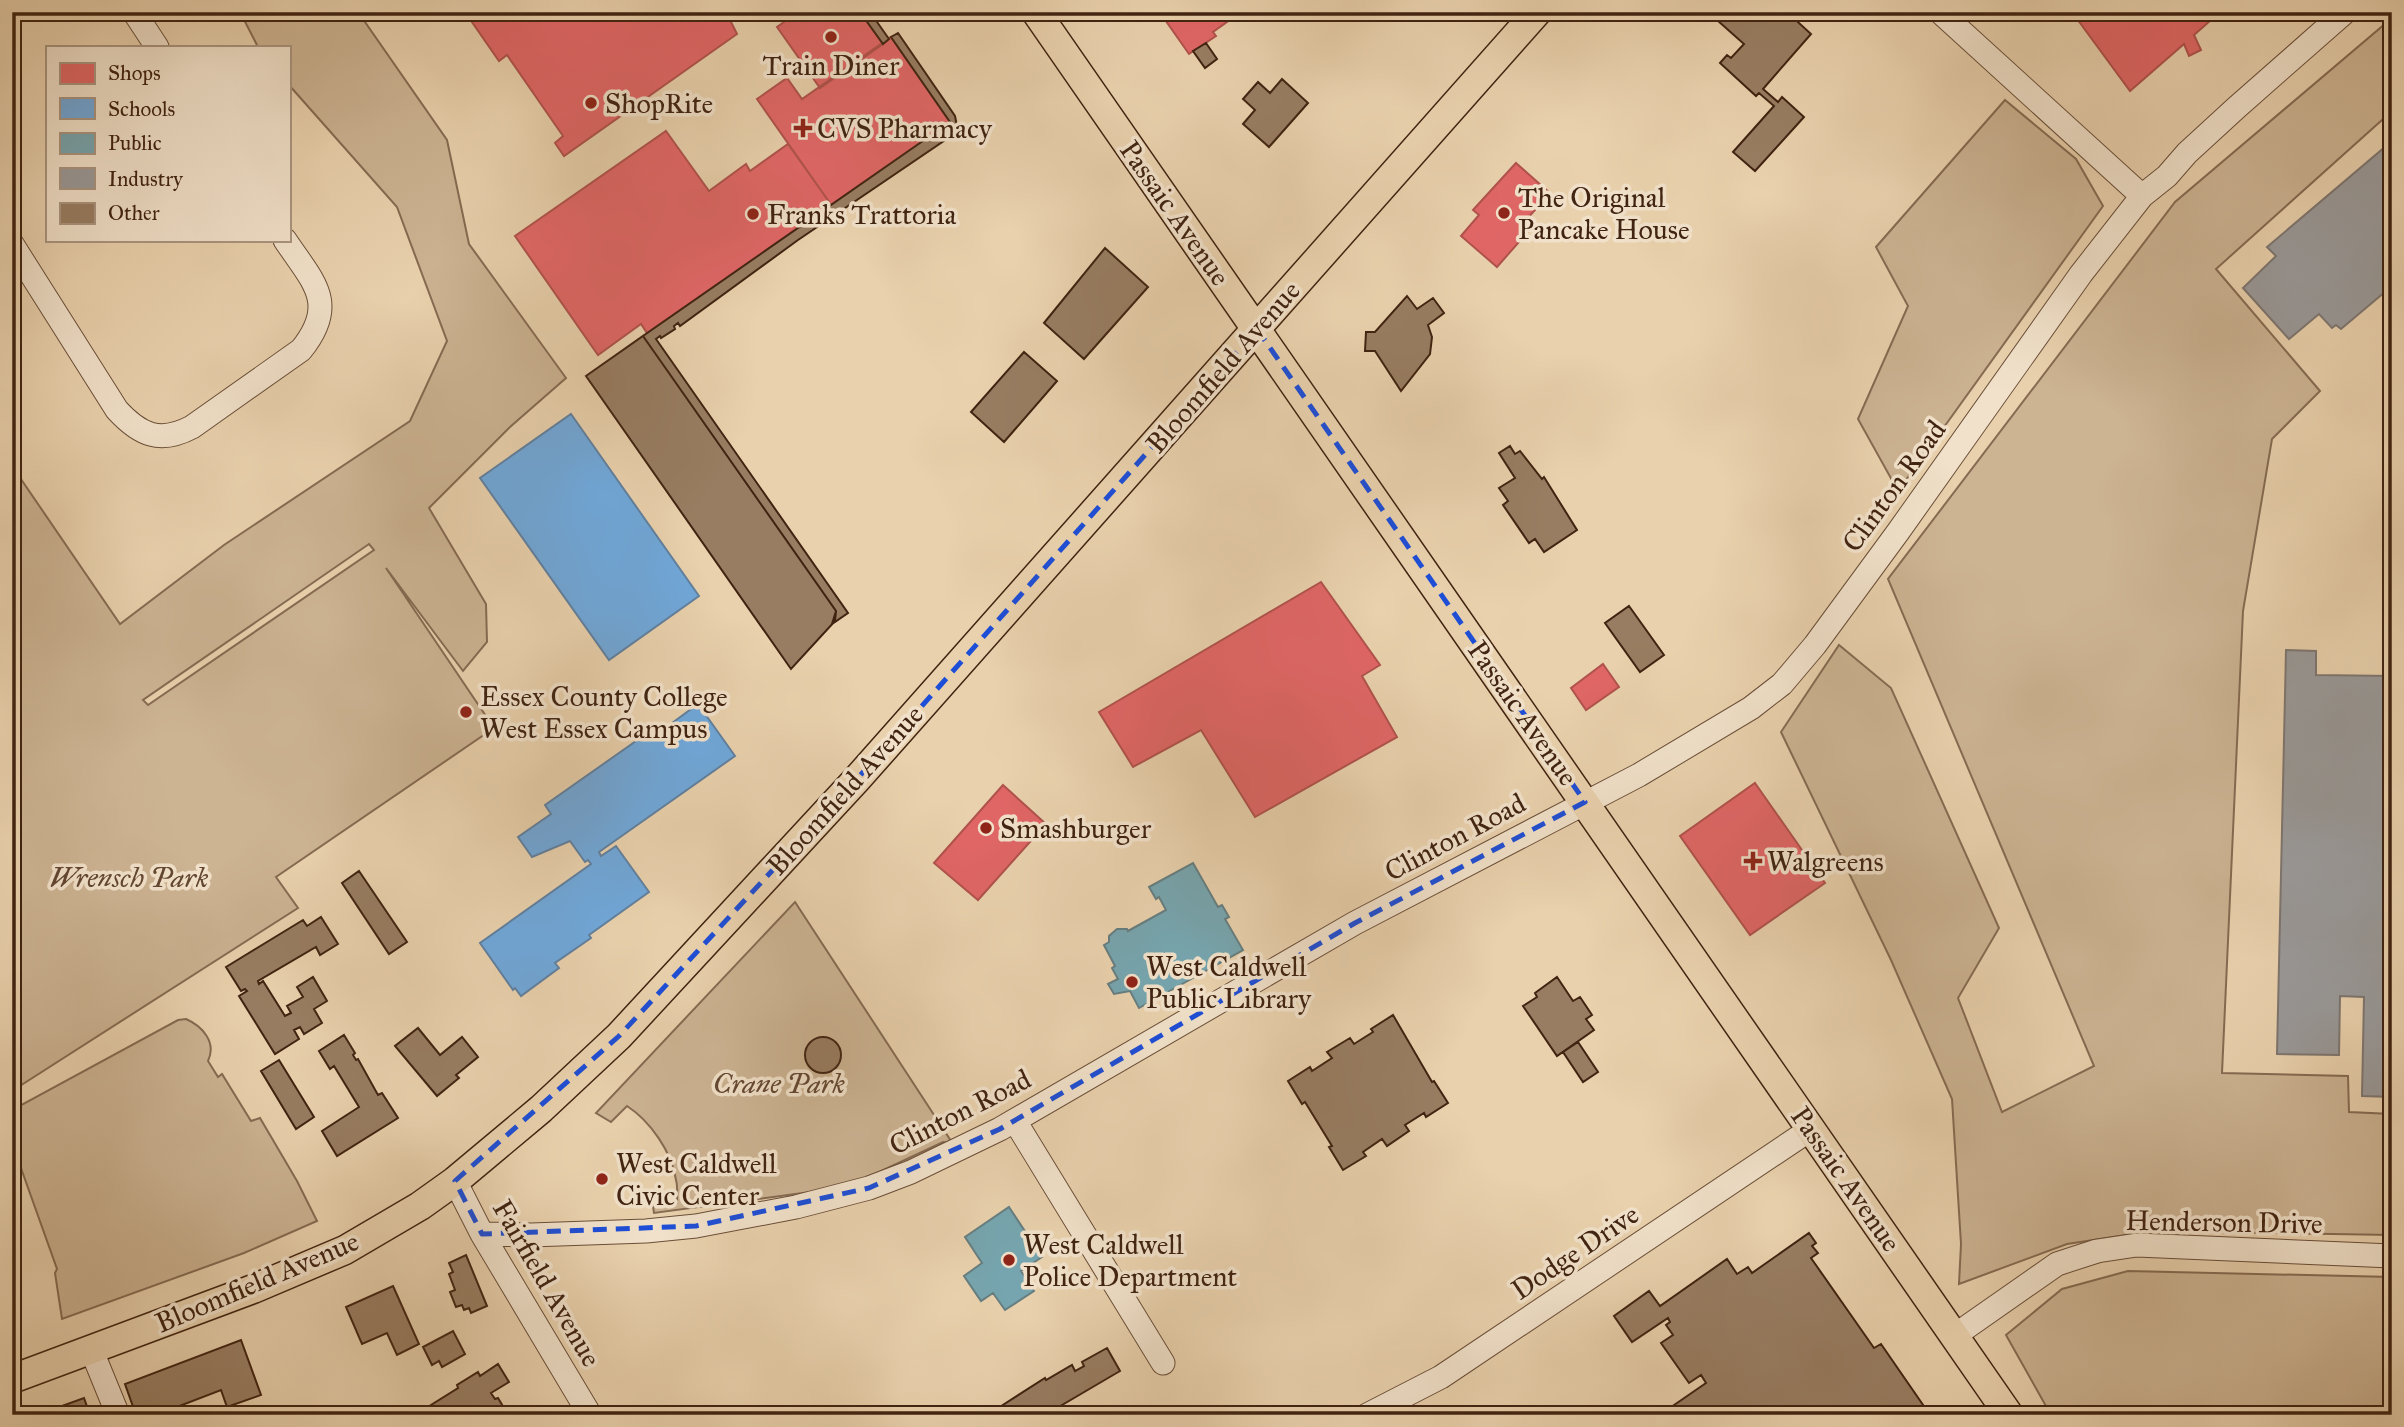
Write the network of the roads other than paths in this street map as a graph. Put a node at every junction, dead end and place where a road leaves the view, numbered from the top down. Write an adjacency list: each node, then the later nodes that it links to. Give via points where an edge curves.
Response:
1 (134, 12): 6 (street)
2 (1036, 12): 10 (main road, Passaic Avenue)
3 (1537, 12): 10 (main road, Bloomfield Avenue)
4 (1940, 12): 7 (street)
5 (2345, 12): 7 (street, Clinton Road)
6 (156, 46)
7 (2142, 196): 11 (street, Clinton Road, via 2081,274 1898,533 1782,684 1702,738)
8 (286, 242): 9 (street, via 320,297 322,309 311,338 301,350 192,427 162,437 130,424 117,410)
9 (12, 244)
10 (1256, 329): 11 (main road, Passaic Avenue); 14 (main road, Bloomfield Avenue, via 857,779 619,1036 541,1110)
11 (1584, 802): 12 (street, Clinton Road, via 1355,923); 13 (main road, Passaic Avenue)
12 (1015, 1121): 15 (street, Clinton Road, via 911,1172 783,1210 646,1231); 19 (street)
13 (1811, 1129): 17 (main road, Passaic Avenue); 23 (street, Dodge Drive, via 1441,1377)
14 (455, 1181): 15 (street, Fairfield Avenue); 18 (main road, Bloomfield Avenue, via 345,1250)
15 (482, 1234): 22 (street, Fairfield Avenue)
16 (2392, 1256): 17 (street, Henderson Drive, via 2137,1245 2097,1251 2057,1264)
17 (1954, 1336): 24 (main road, Passaic Avenue)
18 (91, 1349): 20 (main road, Bloomfield Avenue); 21 (street)
19 (1163, 1363)
20 (12, 1379)
21 (118, 1415)
22 (590, 1415)
23 (1367, 1415)
24 (2009, 1415)

